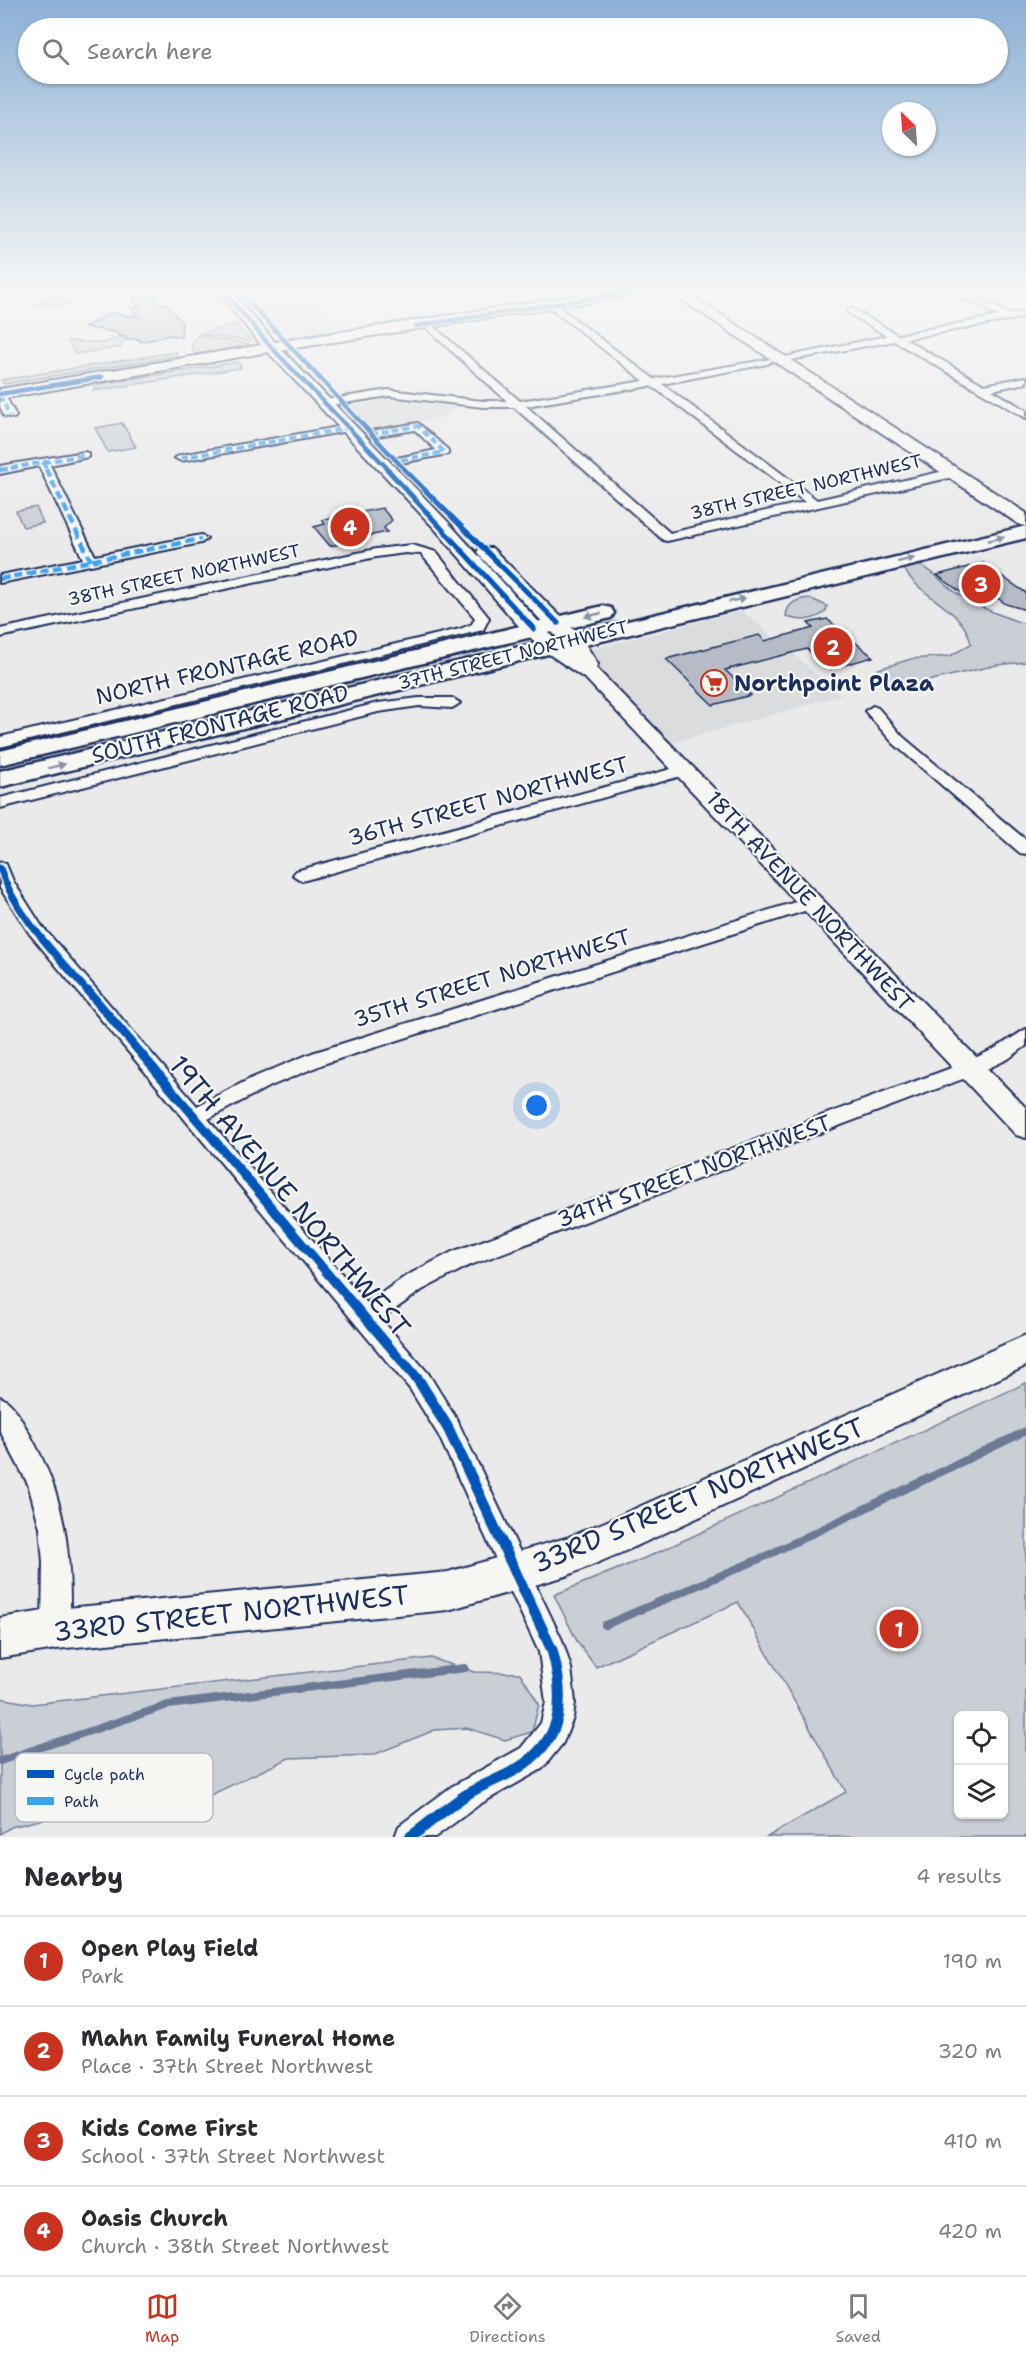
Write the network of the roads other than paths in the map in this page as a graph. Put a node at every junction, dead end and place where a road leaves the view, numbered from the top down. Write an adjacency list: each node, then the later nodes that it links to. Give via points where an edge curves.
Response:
1 (122, 374): 11 (main road)
2 (306, 374): 12 (main road, 18TH AVENUE NORTHWEST)
3 (482, 374): 13 (street)
4 (643, 374): 9 (street)
5 (701, 374): 9 (street)
6 (796, 374): 23 (main road)
7 (955, 374): 10 (street)
8 (1026, 380): 10 (street)
9 (651, 383): 13 (street); 24 (street)
10 (981, 389): 14 (street)
11 (0, 394): 15 (street)
12 (332, 402): 13 (street, via 389,393 483,404); 16 (main road, 18TH AVENUE NORTHWEST); 17 (main road, 18TH AVENUE NORTHWEST)
13 (519, 404): 24 (street, 38TH STREET NORTHWEST, via 667,537)
14 (1026, 415)
15 (10, 416)
16 (349, 428): 19 (street); 31 (main road, 18TH AVENUE NORTHWEST)
17 (371, 434): 20 (main road, 18TH AVENUE NORTHWEST); 20 (street, via 418,426 444,452)
18 (84, 455): 21 (street)
19 (181, 458)
20 (396, 461): 30 (main road, 18TH AVENUE NORTHWEST)
21 (44, 462): 22 (street); 28 (street)
22 (0, 470)
23 (953, 473): 24 (street, 38TH STREET NORTHWEST); 25 (main road)
24 (815, 504)
25 (1025, 522): 30 (main road, 37TH STREET NORTHWEST, one-way to 30); 33 (main road, 37TH STREET NORTHWEST, one-way to 25)
26 (201, 539): 28 (street)
27 (376, 553): 32 (street, 38TH STREET NORTHWEST); 38 (street, NORTH FRONTAGE ROAD, via 416,549 431,555 481,614 478,627)
28 (91, 561): 29 (street)
29 (0, 579)
30 (558, 623): 31 (main road, 37TH STREET NORTHWEST); 33 (main road, 18TH AVENUE NORTHWEST)
31 (534, 629): 34 (main road, 18TH AVENUE NORTHWEST); 39 (main road, 37TH STREET NORTHWEST)
32 (0, 633)
33 (573, 640): 34 (main road, 37TH STREET NORTHWEST); 35 (main road, 18TH AVENUE NORTHWEST)
34 (550, 646): 35 (main road, 18TH AVENUE NORTHWEST); 41 (main road, 37TH STREET NORTHWEST, one-way to 34)
35 (594, 676): 40 (main road, 18TH AVENUE NORTHWEST)
36 (452, 703): 42 (street, SOUTH FRONTAGE ROAD, via 419,702 378,708)
37 (873, 711): 43 (street, via 898,740)
38 (0, 742)
39 (0, 758)
40 (686, 770): 45 (street, 36TH STREET NORTHWEST); 46 (main road, 18TH AVENUE NORTHWEST)
41 (0, 779)
42 (0, 803)
43 (1026, 849)
44 (0, 868): 49 (street, 19TH AVENUE NORTHWEST, via 8,888 35,929)
45 (302, 875)
46 (811, 903): 48 (main road, 18TH AVENUE NORTHWEST); 49 (street, 35TH STREET NORTHWEST, via 319,1058)
47 (1026, 1035): 48 (street, 34TH STREET NORTHWEST, via 1001,1054)
48 (969, 1069): 50 (main road, 18TH AVENUE NORTHWEST); 51 (street, 34TH STREET NORTHWEST, via 460,1259 414,1283)
49 (195, 1116): 51 (street, 19TH AVENUE NORTHWEST)
50 (1026, 1127)
51 (366, 1316): 54 (street, 19TH AVENUE NORTHWEST, via 434,1403)
52 (1026, 1350): 54 (main road, 33RD STREET NORTHWEST, via 617,1536)
53 (0, 1408): 55 (street, via 45,1495 56,1558)
54 (516, 1573): 55 (main road, 33RD STREET NORTHWEST, via 426,1594); 57 (street, 19TH AVENUE NORTHWEST, via 557,1666 562,1702 559,1717 549,1738 533,1756 446,1808)
55 (56, 1629): 56 (main road, 33RD STREET NORTHWEST)
56 (0, 1638)
57 (410, 1837)

